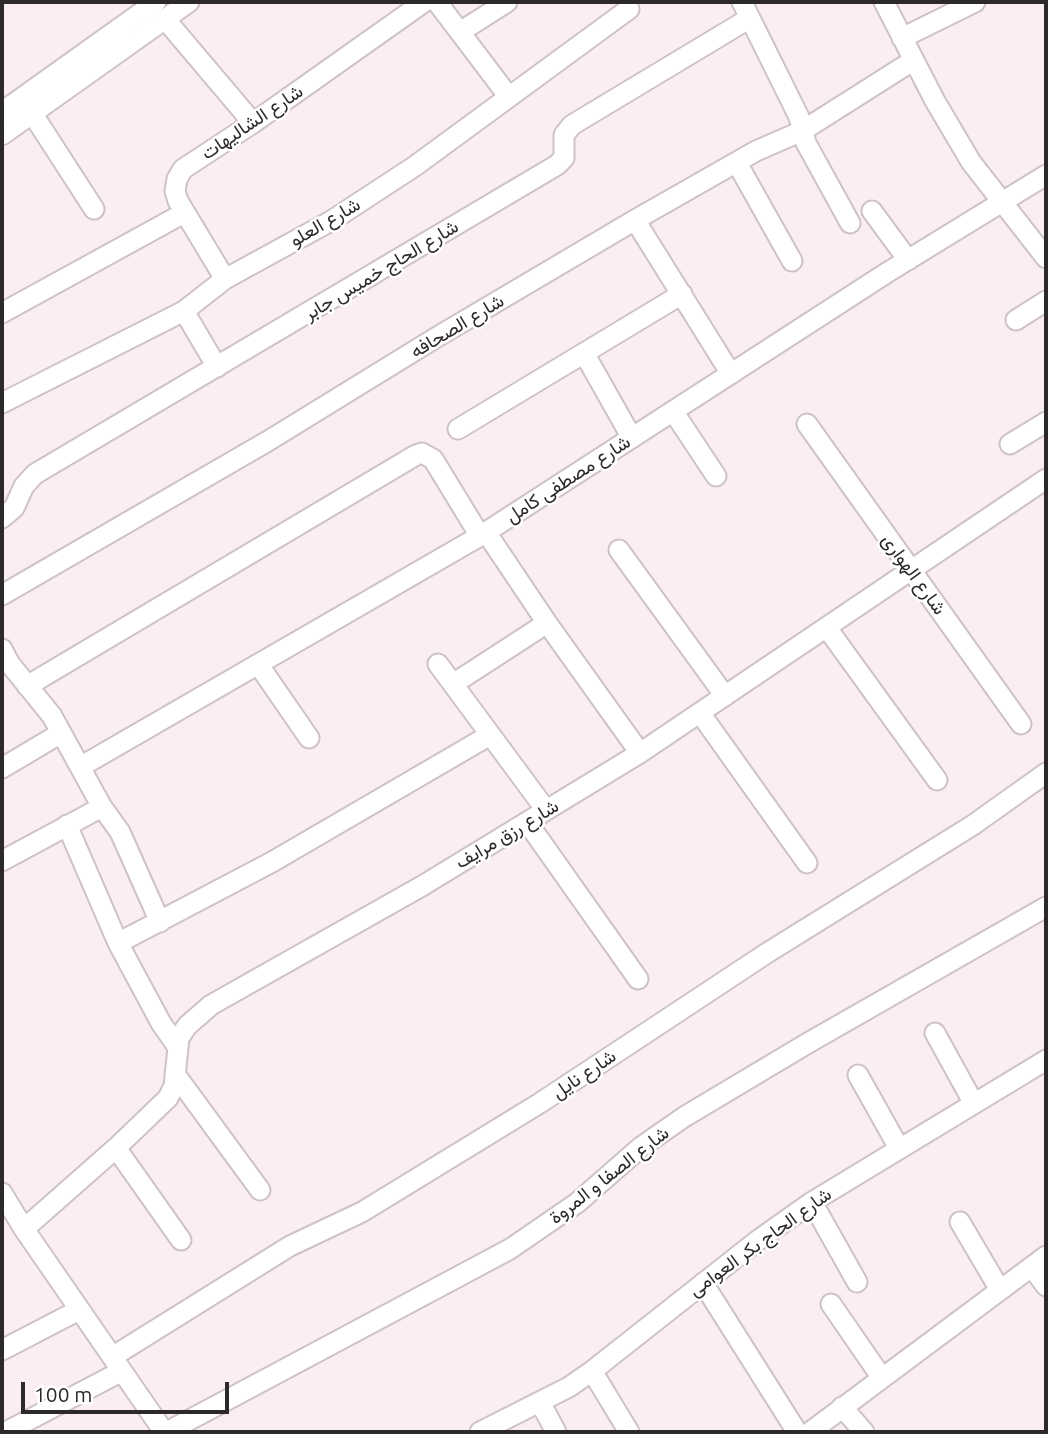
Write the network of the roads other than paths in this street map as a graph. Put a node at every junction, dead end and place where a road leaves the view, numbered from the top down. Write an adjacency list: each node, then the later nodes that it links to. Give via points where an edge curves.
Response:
1 (189, 2): 8 (street)
2 (424, 2): 16 (street, شارع الشاليهات)
3 (437, 2): 10 (street)
4 (507, 2): 10 (street)
5 (884, 2): 11 (street)
6 (975, 2): 11 (street)
7 (629, 9): 13 (street, شارع العلو)
8 (160, 10): 14 (street); 15 (street); 16 (street)
9 (746, 10): 17 (street); 37 (street, شارع الحاج خميس جابر, via 572,125 565,135 564,158 557,165)
10 (460, 32): 13 (street)
11 (902, 38): 12 (street)
12 (914, 60): 17 (street, شارع الصحافه); 21 (street, via 971,162)
13 (509, 97): 30 (street, شارع العلو, via 331,221)
14 (2, 112)
15 (32, 113): 18 (street); 22 (street)
16 (253, 123): 24 (street, شارع الشاليهات, via 183,169 175,191)
17 (802, 131): 19 (street, شارع الصحافه); 26 (street)
18 (2, 135)
19 (737, 163): 25 (street, شارع الصحافه); 29 (street)
20 (1046, 175): 21 (street, شارع مصطفى كامل)
21 (1002, 204): 27 (street); 28 (street, شارع مصطفى كامل)
22 (94, 209)
23 (872, 211): 28 (street)
24 (184, 213): 30 (street, شارع الشاليهات); 34 (street)
25 (635, 220): 31 (street); 52 (street, شارع الصحافه)
26 (850, 223)
27 (1046, 258)
28 (908, 260): 38 (street, شارع مصطفى كامل)
29 (792, 261)
30 (225, 279): 33 (street, شارع العلو)
31 (682, 294): 36 (street); 38 (street)
32 (1046, 301): 35 (street)
33 (184, 311): 37 (street); 39 (street, شارع العلو)
34 (2, 313)
35 (1016, 320)
36 (584, 353): 43 (street); 44 (street)
37 (217, 367): 48 (street, شارع الحاج خميس جابر, via 34,474 15,508)
38 (731, 374): 40 (street, شارع مصطفى كامل)
39 (2, 403)
40 (673, 411): 44 (street, شارع مصطفى كامل); 46 (street)
41 (1046, 422): 45 (street)
42 (807, 424): 51 (street, شارع الهوارى)
43 (458, 429)
44 (632, 438): 49 (street, شارع مصطفى كامل)
45 (1010, 444)
46 (716, 476)
47 (1046, 479): 51 (street, شارع رزق مرايف)
48 (2, 518)
49 (483, 534): 53 (street); 56 (street, شارع مصطفى كامل); 59 (street, via 433,459 422,453)
50 (619, 551): 60 (street)
51 (912, 571): 54 (street, شارع رزق مرايف); 62 (street, شارع الهوارى)
52 (2, 595)
53 (547, 624): 58 (street); 66 (street)
54 (827, 628): 60 (street, شارع رزق مرايف); 70 (street)
55 (2, 649): 59 (street)
56 (258, 664): 65 (street); 67 (street, شارع مصطفى كامل)
57 (438, 664): 58 (street)
58 (453, 684): 64 (street)
59 (27, 686): 63 (street)
60 (725, 696): 61 (street, شارع رزق مرايف)
61 (701, 713): 66 (street, شارع رزق مرايف); 76 (street)
62 (1021, 724)
63 (61, 733): 67 (street); 68 (street)
64 (490, 735): 72 (street); 78 (street)
65 (309, 738)
66 (640, 753): 72 (street, شارع رزق مرايف)
67 (80, 767): 71 (street)
68 (2, 768)
69 (1046, 773): 103 (street, شارع نايل, via 973,825 767,953 540,1103 362,1212 290,1246)
70 (937, 780)
71 (102, 807): 74 (street); 78 (street, via 120,832)
72 (546, 810): 73 (street, شارع رزق مرايف)
73 (527, 822): 80 (street); 82 (street, شارع رزق مرايف, via 211,1005 187,1026)
74 (67, 825): 75 (street); 79 (street)
75 (2, 861)
76 (807, 863)
77 (1046, 907): 110 (street, شارع الصفا و المروة, via 684,1117 640,1147 577,1203 510,1249)
78 (160, 922): 79 (street)
79 (118, 943): 82 (street)
80 (638, 979)
81 (935, 1033): 86 (street)
82 (177, 1046): 84 (street)
83 (1046, 1059): 86 (street, شارع الحاج بكر العوامى)
84 (175, 1074): 87 (street, via 168,1098); 89 (street)
85 (858, 1075): 88 (street)
86 (973, 1102): 88 (street, شارع الحاج بكر العوامى)
87 (116, 1148): 93 (street); 94 (street)
88 (898, 1148): 91 (street, شارع الحاج بكر العوامى)
89 (260, 1190)
90 (2, 1193): 93 (street)
91 (812, 1202): 96 (street); 97 (street, شارع الحاج بكر العوامى)
92 (960, 1222): 99 (street)
93 (14, 1224): 101 (street)
94 (180, 1240)
95 (1039, 1262): 98 (street); 99 (street)
96 (857, 1282)
97 (703, 1283): 104 (street, شارع الحاج بكر العوامى); 114 (street)
98 (1046, 1286)
99 (1000, 1290): 105 (street)
100 (831, 1304): 105 (street)
101 (79, 1310): 102 (street); 103 (street)
102 (2, 1350)
103 (117, 1364): 109 (street, شارع نايل); 110 (street)
104 (593, 1371): 106 (street, شارع الحاج بكر العوامى); 113 (street)
105 (882, 1378): 107 (street)
106 (540, 1402): 108 (street, شارع الحاج بكر العوامى); 112 (street)
107 (842, 1407): 115 (street); 116 (street)
108 (503, 1427): 111 (street, شارع الحاج بكر العوامى)
109 (6, 1432)
110 (165, 1432)
111 (480, 1432)
112 (556, 1432)
113 (629, 1432)
114 (797, 1432)
115 (810, 1432)
116 (864, 1432)

